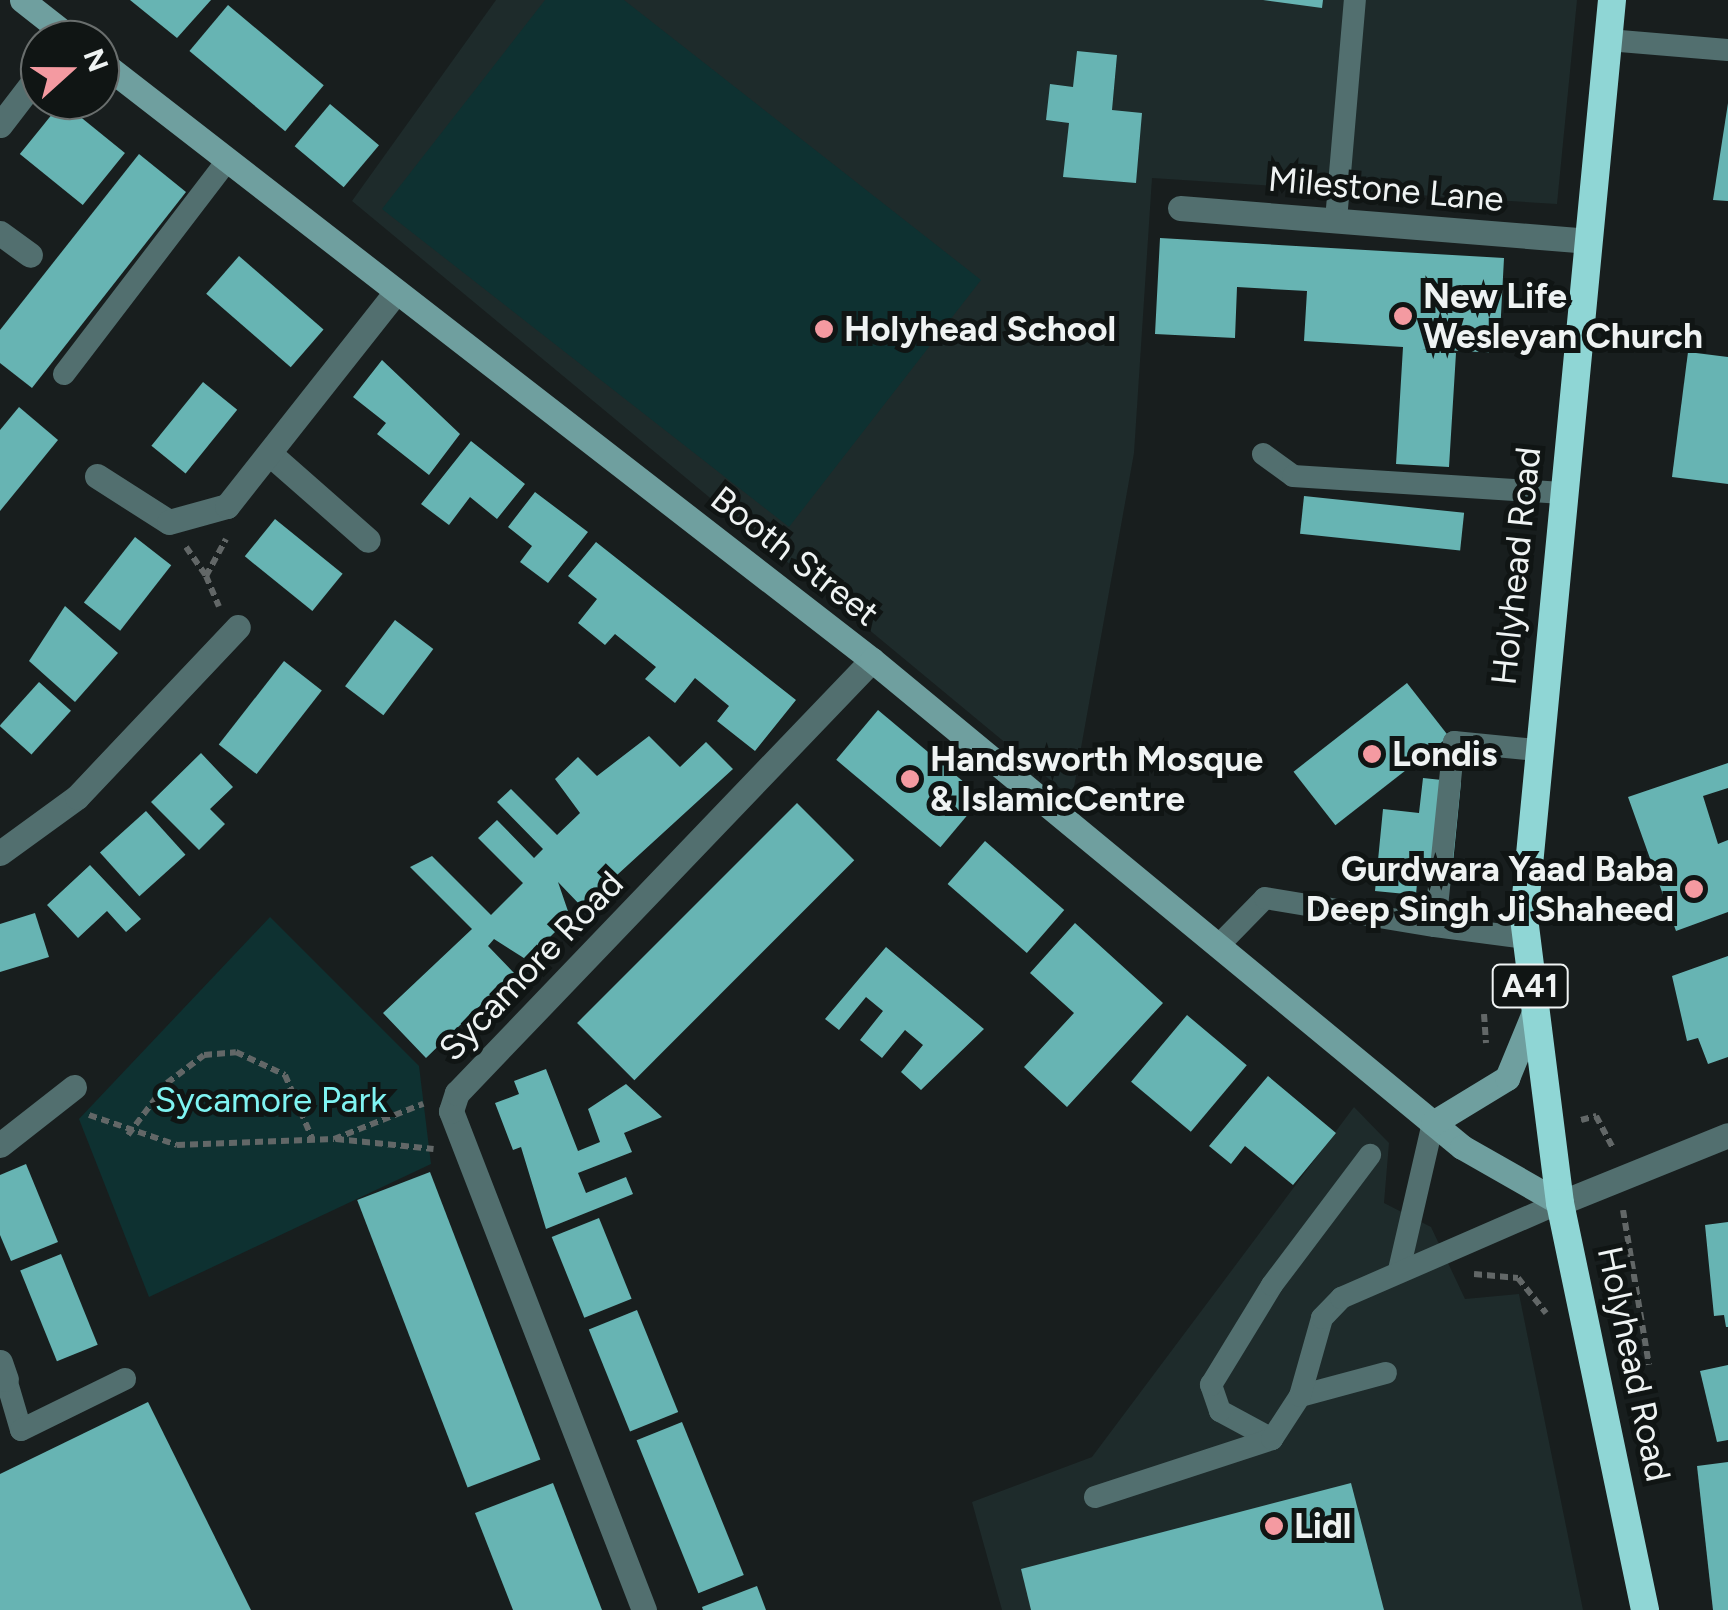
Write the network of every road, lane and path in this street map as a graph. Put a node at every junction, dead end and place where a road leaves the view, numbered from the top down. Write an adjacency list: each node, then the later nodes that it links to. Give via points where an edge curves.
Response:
1 (22, 0): 4 (main road)
2 (1356, 0): 12 (lane)
3 (1612, 0): 5 (highway, Holyhead Road / A41)
4 (46, 20)
5 (1608, 40): 6 (lane); 14 (highway, Holyhead Road / A41)
6 (1728, 50)
7 (120, 77): 10 (main road, Booth Street)
8 (20, 99): 9 (street)
9 (0, 125)
10 (227, 161): 16 (main road, Booth Street); 17 (lane)
11 (1180, 208): 12 (street, Milestone Lane)
12 (1336, 220): 14 (street, Milestone Lane)
13 (0, 234): 15 (street)
14 (1588, 241): 21 (highway, Holyhead Road / A41)
15 (30, 255)
16 (396, 292): 18 (street); 24 (main road, Booth Street)
17 (64, 374)
18 (270, 454): 20 (street, via 226,506 200,519 170,522); 22 (street)
19 (1263, 454): 21 (lane, via 1293,476)
20 (97, 476)
21 (1562, 493): 25 (highway, Holyhead Road / A41)
22 (368, 540)
23 (238, 626): 26 (street, via 77,797)
24 (872, 660): 29 (main road, Booth Street); 32 (street, Sycamore Road)
25 (1535, 750): 27 (lane, via 1454,742); 28 (highway, Holyhead Road / A41)
26 (0, 853)
27 (1435, 926): 28 (lane); 29 (lane, via 1264,898)
28 (1526, 938): 30 (highway, Holyhead Road / A41)
29 (1218, 946): 33 (main road, Booth Street)
30 (1533, 1015): 33 (main road, via 1507,1078); 41 (highway, Holyhead Road / A41)
31 (67, 1093): 35 (path); 39 (street)
32 (457, 1093): 37 (path); 38 (street, Sycamore Road)
33 (1433, 1123): 41 (main road, Booth Street); 42 (lane)
34 (1728, 1134): 41 (street)
35 (128, 1135): 36 (path, via 177,1145); 36 (path, via 167,1083 204,1055 236,1052 286,1075)
36 (312, 1138): 37 (path)
37 (334, 1139): 38 (path, via 429,1150)
38 (458, 1142): 50 (street, Sycamore Road)
39 (0, 1145)
40 (1370, 1155): 48 (lane, via 1272,1285 1211,1385 1220,1411)
41 (1560, 1204): 42 (lane); 51 (highway, Holyhead Road / A41)
42 (1399, 1270): 46 (lane, via 1365,1282 1322,1318)
43 (3, 1370): 47 (lane)
44 (1386, 1373): 46 (lane)
45 (125, 1379): 47 (lane)
46 (1300, 1396): 48 (lane)
47 (10, 1434)
48 (1272, 1438): 49 (lane)
49 (1095, 1498)
50 (644, 1610)
51 (1645, 1610)

